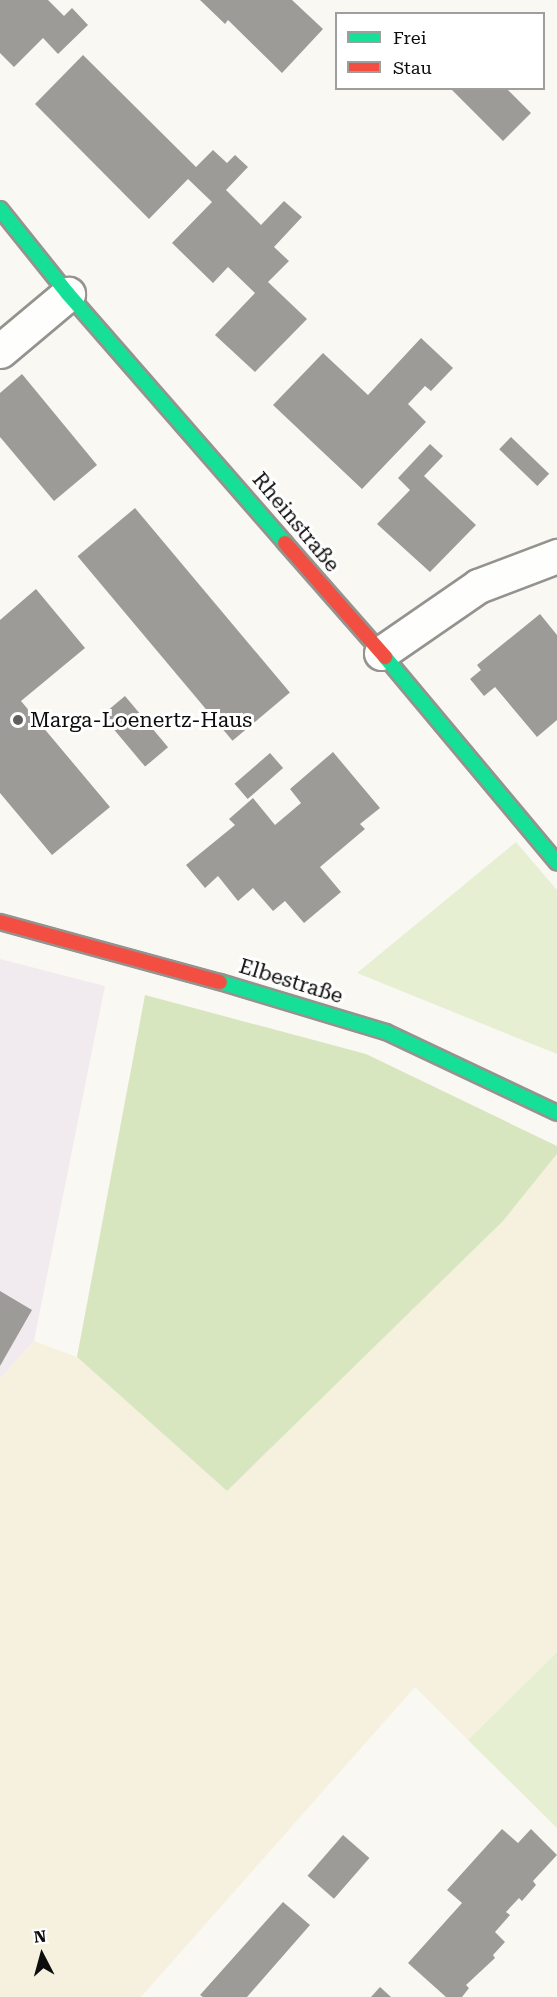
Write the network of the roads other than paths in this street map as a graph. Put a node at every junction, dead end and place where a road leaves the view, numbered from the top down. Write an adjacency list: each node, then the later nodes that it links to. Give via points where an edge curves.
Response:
1 (0, 209): 2 (street, Rheinstraße)
2 (69, 294): 3 (street); 5 (street, Rheinstraße)
3 (0, 351)
4 (557, 556): 5 (street, via 478,586)
5 (381, 653): 6 (street, Rheinstraße)
6 (557, 864)
7 (0, 922): 8 (street, Elbestraße, via 131,955 386,1032)
8 (557, 1113)

